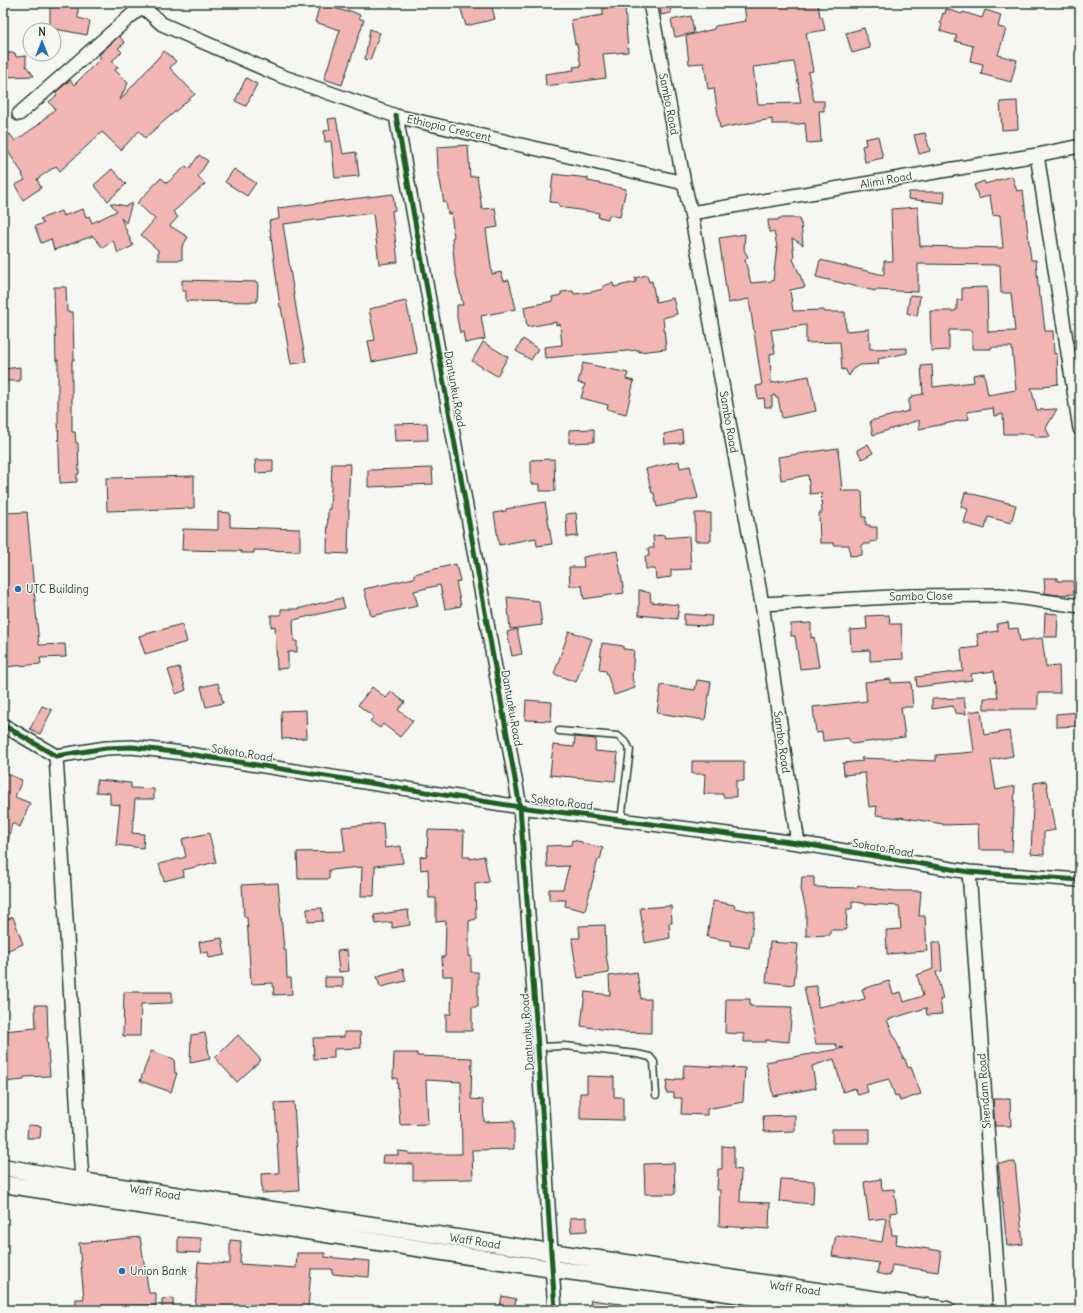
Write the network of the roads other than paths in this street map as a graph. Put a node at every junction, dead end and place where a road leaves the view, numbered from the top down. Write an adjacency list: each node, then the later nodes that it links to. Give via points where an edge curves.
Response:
1 (650, 3): 7 (street, Sambo Road)
2 (142, 4): 3 (street); 4 (street, Ethiopia Crescent, via 162,24 274,73)
3 (19, 114)
4 (396, 116): 7 (street, Ethiopia Crescent); 15 (street, Dantunku Road)
5 (1080, 146): 6 (street, Alimi Road)
6 (1037, 155): 8 (street, Alimi Road); 9 (street)
7 (684, 183): 8 (street, Sambo Road)
8 (691, 213): 10 (street, Sambo Road)
9 (1080, 429)
10 (762, 604): 11 (street, Sambo Close, via 910,596 1000,595); 17 (street, Sambo Road)
11 (1080, 606)
12 (3, 725): 14 (street)
13 (559, 731): 16 (lane, via 618,736 627,744 630,750)
14 (56, 756): 15 (street, Sokoto Road, via 106,748 182,753); 23 (street)
15 (520, 807): 16 (street, Sokoto Road); 20 (street, Dantunku Road)
16 (621, 820): 17 (street, Sokoto Road)
17 (798, 843): 18 (street, Sokoto Road)
18 (969, 872): 19 (street, Sokoto Road); 30 (street, Shendam Road)
19 (1080, 880)
20 (538, 1047): 21 (lane, via 572,1047 650,1057 654,1062); 25 (street, Dantunku Road)
21 (656, 1095)
22 (3, 1167): 23 (street, Waff Road)
23 (82, 1181): 25 (street, Waff Road)
24 (3, 1184): 26 (street, Waff Road)
25 (550, 1252): 26 (street, Dantunku Road); 29 (street, Waff Road)
26 (552, 1269): 27 (street, Dantunku Road); 28 (street, Waff Road)
27 (556, 1310)
28 (840, 1310)
29 (947, 1310)
30 (1000, 1310)

